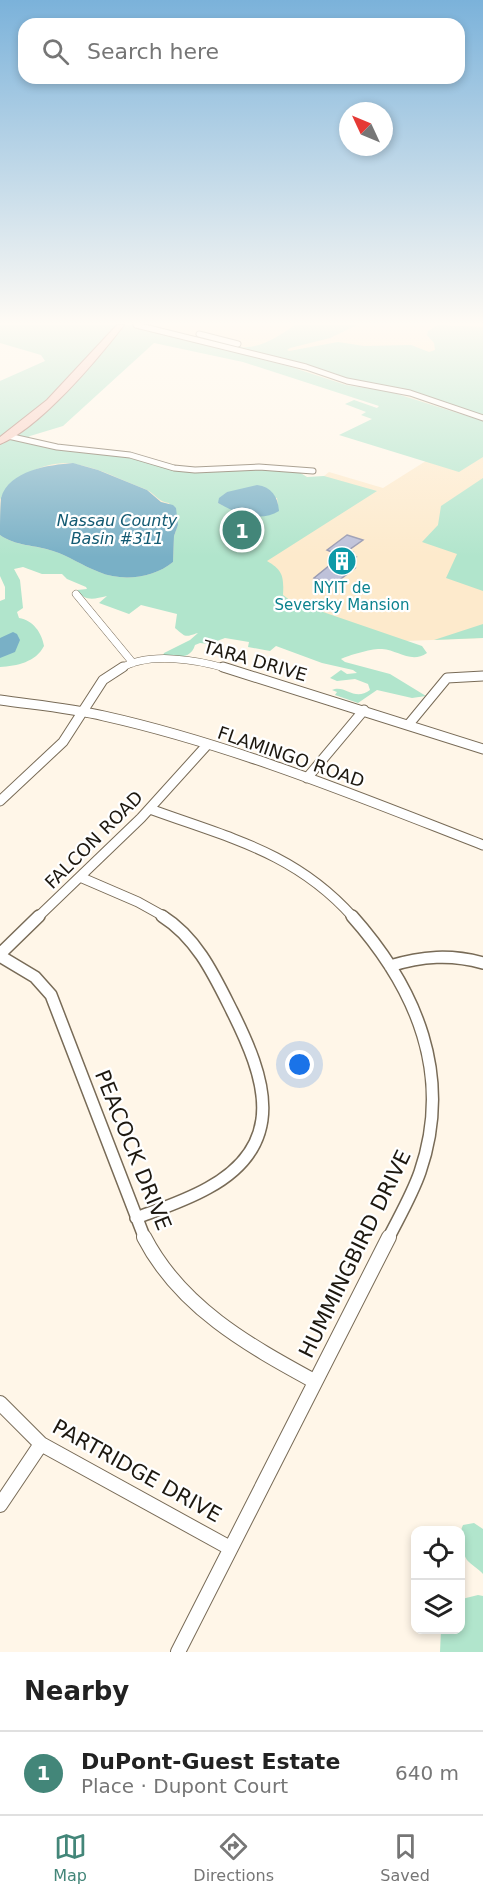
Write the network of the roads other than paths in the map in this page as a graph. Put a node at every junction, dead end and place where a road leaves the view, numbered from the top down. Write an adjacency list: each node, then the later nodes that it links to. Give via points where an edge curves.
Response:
1 (49, 402): 4 (main road)
2 (437, 402): 3 (street)
3 (483, 418)
4 (8, 436): 5 (main road); 6 (street, via 57,447 130,455 184,469 259,467)
5 (0, 441)
6 (313, 471)
7 (76, 594): 8 (street)
8 (133, 663): 11 (street, TARA DRIVE, via 179,658 203,661); 12 (street, TARA DRIVE, via 103,680)
9 (483, 676): 13 (street, via 447,678)
10 (0, 700): 12 (street, FLAMINGO ROAD)
11 (364, 710): 13 (street, TARA DRIVE); 16 (street)
12 (84, 712): 14 (street, FLAMINGO ROAD); 17 (street, TARA DRIVE, via 63,742)
13 (409, 724): 15 (street, TARA DRIVE)
14 (207, 745): 16 (street, FLAMINGO ROAD); 18 (street, FALCON ROAD)
15 (483, 749)
16 (308, 778): 19 (street, FLAMINGO ROAD)
17 (0, 801)
18 (150, 809): 20 (street, FALCON ROAD); 23 (street, HUMMINGBIRD DRIVE, via 258,848 308,874 342,902)
19 (483, 845)
20 (80, 877): 21 (street, FALCON ROAD); 24 (street, via 152,910 190,939 217,982 262,1077 263,1119 244,1160 208,1188)
21 (0, 955): 24 (street, PEACOCK DRIVE, via 35,977 51,995)
22 (483, 963): 23 (street, via 447,955)
23 (390, 966): 25 (street, HUMMINGBIRD DRIVE, via 425,1040 432,1076 433,1114 426,1158)
24 (136, 1218): 25 (street, PEACOCK DRIVE, via 156,1257 212,1319 248,1346)
25 (314, 1381): 29 (street, HUMMINGBIRD DRIVE)
26 (0, 1403): 27 (street, PARTRIDGE DRIVE)
27 (41, 1444): 28 (street); 29 (street, PARTRIDGE DRIVE)
28 (0, 1505)
29 (230, 1548): 30 (street, HUMMINGBIRD DRIVE)
30 (178, 1652)

